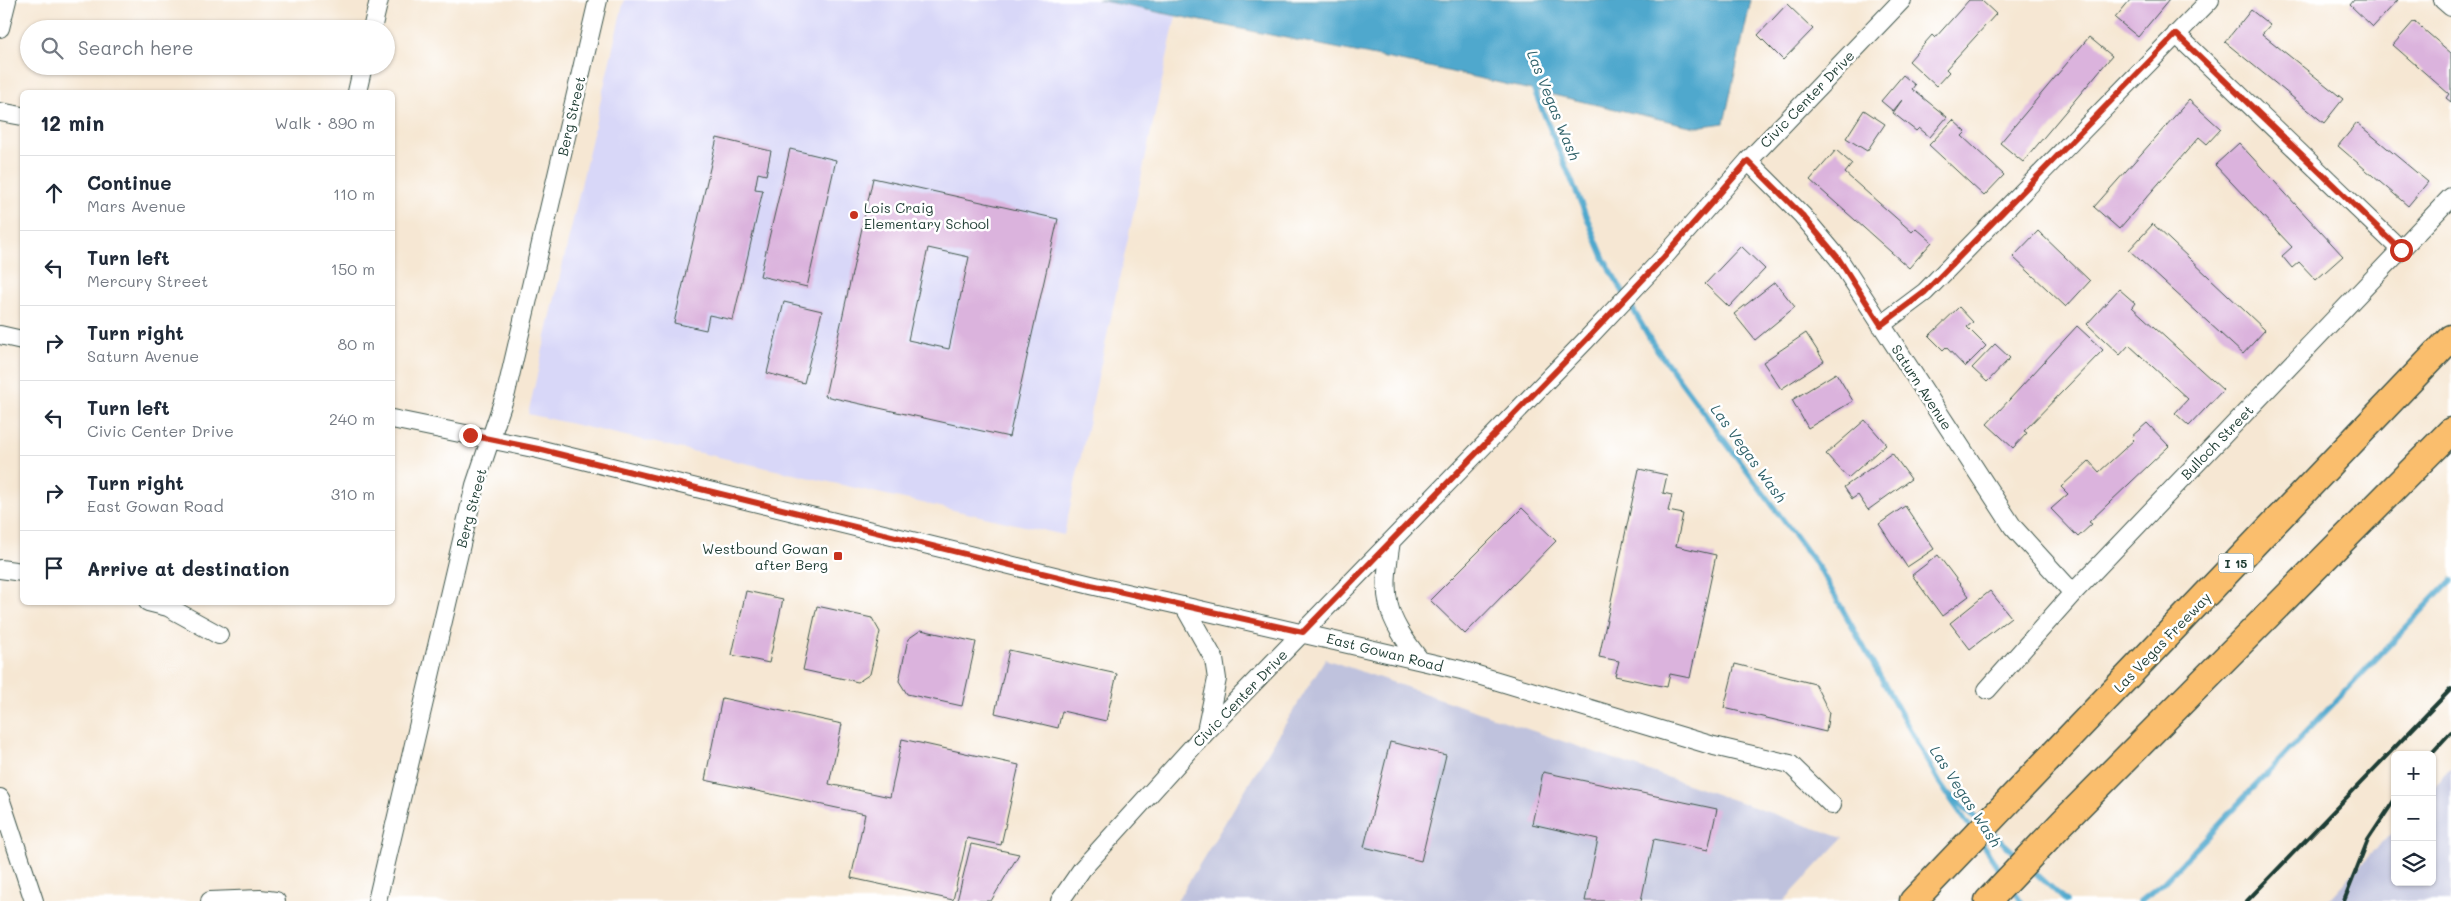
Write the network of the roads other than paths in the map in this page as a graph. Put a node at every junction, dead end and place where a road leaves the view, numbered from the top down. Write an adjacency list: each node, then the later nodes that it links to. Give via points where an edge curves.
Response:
1 (7, 0): 9 (street)
2 (378, 0): 8 (street)
3 (598, 0): 24 (street, Berg Street, via 506,393)
4 (1902, 0): 15 (street, Civic Center Drive)
5 (2210, 0): 10 (street)
6 (2443, 0): 7 (street)
7 (2451, 7)
8 (374, 20)
9 (0, 28)
10 (2176, 34): 17 (street); 18 (street, via 1925,292)
11 (361, 75): 12 (street)
12 (357, 90)
13 (0, 112): 14 (street)
14 (20, 116)
15 (1748, 161): 18 (street, Saturn Avenue, via 1802,215 1838,258); 27 (street, Civic Center Drive, via 1664,257)
16 (2451, 197): 17 (street, Bulloch Street)
17 (2401, 250): 30 (street, Bulloch Street)
18 (1881, 325): 30 (street, Saturn Avenue, via 2013,527)
19 (0, 335): 21 (street)
20 (2451, 338): 40 (highway, Las Vegas Freeway / I 15)
21 (20, 340)
22 (395, 420): 24 (street, East Gowan Road)
23 (2451, 431): 26 (highway)
24 (491, 438): 32 (street, East Gowan Road); 44 (street, Berg Street, via 475,485)
25 (2451, 440): 26 (highway)
26 (2422, 462): 46 (highway)
27 (1391, 541): 33 (street, Civic Center Drive); 35 (street, via 1386,585 1389,611 1400,634)
28 (0, 569): 29 (street)
29 (20, 572)
30 (2073, 593): 36 (street, Bulloch Street)
31 (160, 605): 34 (street)
32 (1184, 606): 33 (street, East Gowan Road); 37 (street, via 1214,659 1218,679)
33 (1303, 632): 35 (street, East Gowan Road); 37 (street, Civic Center Drive)
34 (219, 635)
35 (1420, 660): 39 (street, East Gowan Road, via 1714,746 1790,764)
36 (1987, 690)
37 (1206, 732): 45 (street, Civic Center Drive, via 1082,870)
38 (0, 798): 41 (street)
39 (1832, 805)
40 (1919, 895)
41 (34, 901)
42 (210, 901): 43 (street)
43 (276, 901)
44 (377, 901)
45 (1060, 901)
46 (1988, 901)

